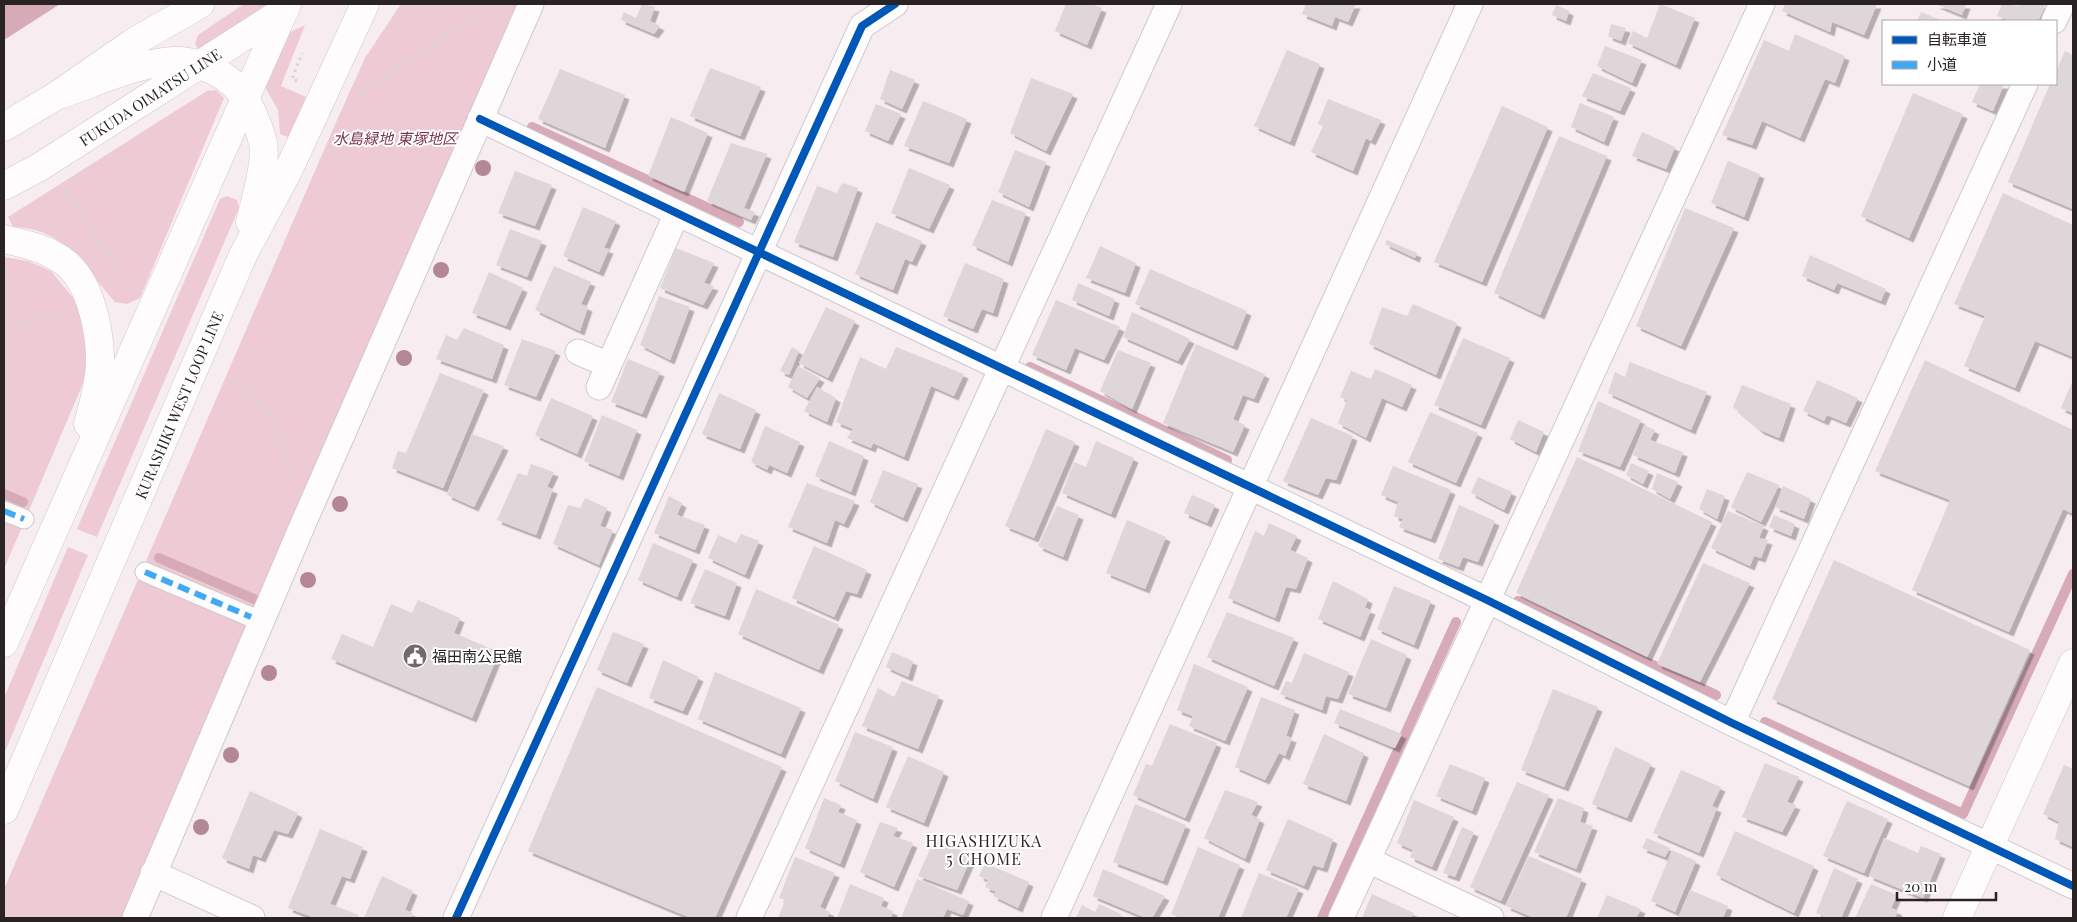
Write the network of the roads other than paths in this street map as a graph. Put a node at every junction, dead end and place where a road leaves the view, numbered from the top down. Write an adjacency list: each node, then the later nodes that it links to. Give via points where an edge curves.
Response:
1 (200, 4): 13 (main road, via 134,42)
2 (364, 4): 21 (main road, KURASHIKI WEST LOOP LINE, via 288,171)
3 (531, 4): 15 (street)
4 (895, 4): 20 (street, via 862,26)
5 (1169, 4): 24 (street)
6 (1470, 4): 26 (street)
7 (1762, 4): 31 (street)
8 (2062, 4): 10 (street)
9 (289, 6): 11 (main road, FUKUDA OIMATSU LINE); 14 (main road)
10 (2054, 20)
11 (200, 65): 13 (main road, via 174,61 146,65); 14 (main road, via 232,82); 17 (main road, FUKUDA OIMATSU LINE, via 38,168)
12 (2025, 85): 35 (street)
13 (56, 96): 16 (main road)
14 (245, 98): 21 (main road, via 263,144 261,175); 29 (main road)
15 (480, 119): 18 (street); 39 (street)
16 (4, 127)
17 (4, 186)
18 (677, 213): 20 (street); 23 (street)
19 (4, 239): 29 (main road, via 38,247 68,264 89,295 100,356 93,406)
20 (759, 253): 24 (street); 43 (street)
21 (243, 255): 36 (main road, KURASHIKI WEST LOOP LINE)
22 (578, 352): 23 (street)
23 (609, 365): 25 (street)
24 (1003, 368): 26 (street); 44 (street)
25 (599, 387)
26 (1249, 488): 31 (street); 45 (street)
27 (4, 511): 28 (street)
28 (24, 520)
29 (55, 525): 33 (main road)
30 (145, 572): 32 (street)
31 (1487, 600): 35 (street); 38 (street)
32 (251, 617)
33 (4, 643)
34 (2073, 664): 37 (main road)
35 (1732, 723): 37 (street)
36 (4, 810)
37 (1990, 847): 40 (street); 48 (main road)
38 (1368, 860): 46 (street); 47 (street)
39 (153, 873): 41 (street); 42 (street)
40 (2073, 886)
41 (135, 918)
42 (252, 918)
43 (456, 918)
44 (748, 918)
45 (1054, 918)
46 (1341, 918)
47 (1491, 918)
48 (1957, 918)

